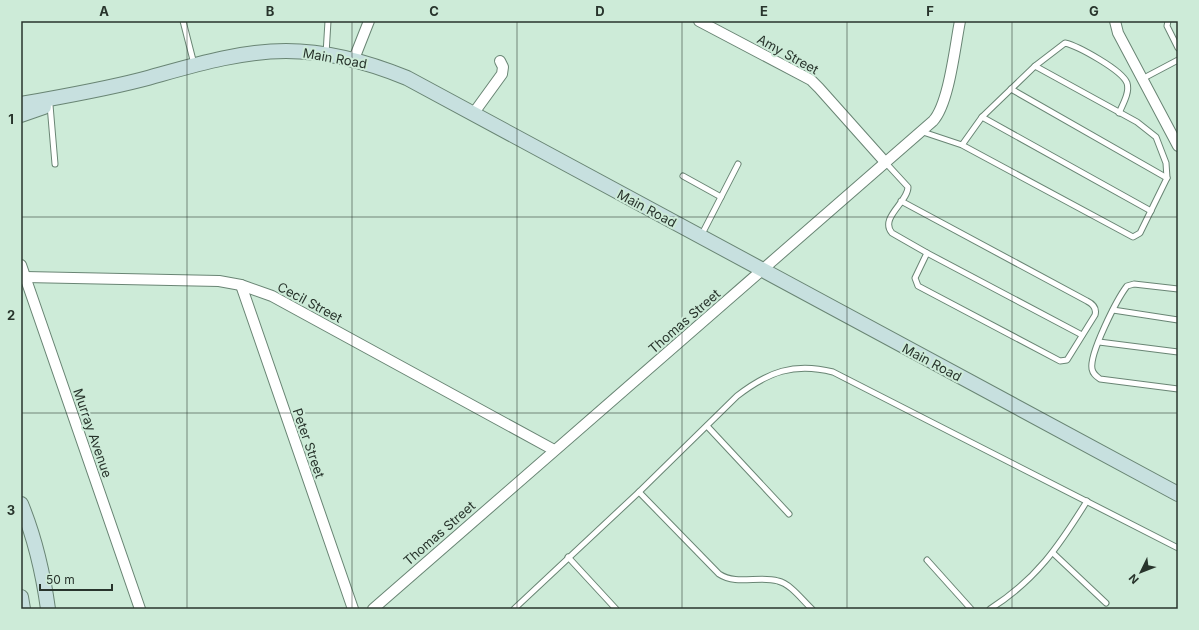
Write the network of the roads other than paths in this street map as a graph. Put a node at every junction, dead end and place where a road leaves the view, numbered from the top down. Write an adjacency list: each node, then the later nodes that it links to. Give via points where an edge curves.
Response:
1 (183, 21): 13 (lane)
2 (328, 21): 9 (lane)
3 (369, 21): 10 (street)
4 (699, 21): 27 (street, Amy Street, via 811,80)
5 (960, 21): 24 (street, Thomas Street, via 943,106 937,116)
6 (1115, 21): 15 (street, via 1118,33)
7 (1168, 21): 8 (lane, via 1167,26)
8 (1178, 48)
9 (326, 54): 10 (main road, Main Road); 13 (main road, Main Road, via 286,51 262,53)
10 (354, 59): 21 (main road, Main Road, via 407,78)
11 (1178, 60): 15 (lane)
12 (500, 61): 21 (street, via 504,67 502,74)
13 (194, 65): 17 (main road, Main Road)
14 (1035, 66): 16 (lane); 20 (lane); 20 (lane, via 1065,43 1110,66 1121,74 1126,82 1127,92)
15 (1142, 79): 26 (street)
16 (1011, 89): 23 (lane); 31 (lane)
17 (85, 93): 18 (main road, Main Road); 19 (main road, Main Road)
18 (21, 104)
19 (50, 105): 22 (main road, Main Road); 28 (lane)
20 (1119, 113): 31 (lane, via 1147,128 1156,137 1166,163)
21 (474, 114): 35 (main road, Main Road)
22 (21, 115)
23 (982, 117): 25 (lane); 34 (lane)
24 (920, 131): 25 (lane); 27 (street, Thomas Street)
25 (962, 145): 34 (lane, via 1130,236 1140,233)
26 (1178, 146)
27 (885, 162): 33 (lane, via 908,187); 38 (street, Thomas Street)
28 (55, 164)
29 (738, 164): 32 (lane)
30 (683, 176): 32 (lane)
31 (1167, 178): 34 (lane)
32 (721, 197): 35 (lane)
33 (901, 201): 36 (lane, via 888,223 888,228 892,233); 44 (lane, via 1090,303 1096,312)
34 (1151, 211)
35 (700, 237): 38 (main road, Main Road)
36 (928, 253): 44 (lane); 44 (lane, via 916,278 919,288 1062,362 1070,356)
37 (21, 265): 39 (street, Murray Avenue)
38 (762, 270): 49 (street, Thomas Street); 51 (main road, Main Road)
39 (25, 277): 40 (street, Cecil Street, via 219,281); 63 (street, Murray Avenue)
40 (241, 285): 49 (street, Cecil Street, via 272,296); 64 (street, Peter Street)
41 (1178, 289): 42 (lane, via 1134,284 1129,286)
42 (1113, 310): 43 (lane); 45 (lane)
43 (1178, 320)
44 (1082, 335)
45 (1099, 342): 46 (lane); 47 (lane, via 1092,363 1097,377)
46 (1178, 352)
47 (1178, 390)
48 (707, 426): 50 (lane); 52 (lane, via 754,383 786,370 801,367 818,368 833,372); 54 (lane)
49 (554, 450): 65 (street, Thomas Street)
50 (639, 492): 57 (lane); 68 (lane, via 719,574 735,580 779,581 791,588)
51 (1178, 494)
52 (1087, 501): 55 (lane); 56 (lane)
53 (21, 504): 62 (main road, via 38,556)
54 (789, 514)
55 (1178, 548)
56 (1053, 553): 60 (lane); 70 (lane, via 1025,582)
57 (568, 557): 66 (lane); 67 (lane)
58 (927, 560): 69 (lane)
59 (21, 597): 61 (main road)
60 (1106, 603)
61 (23, 609)
62 (48, 609)
63 (140, 609)
64 (353, 609)
65 (373, 609)
66 (514, 609)
67 (616, 609)
68 (812, 609)
69 (971, 609)
70 (990, 609)

